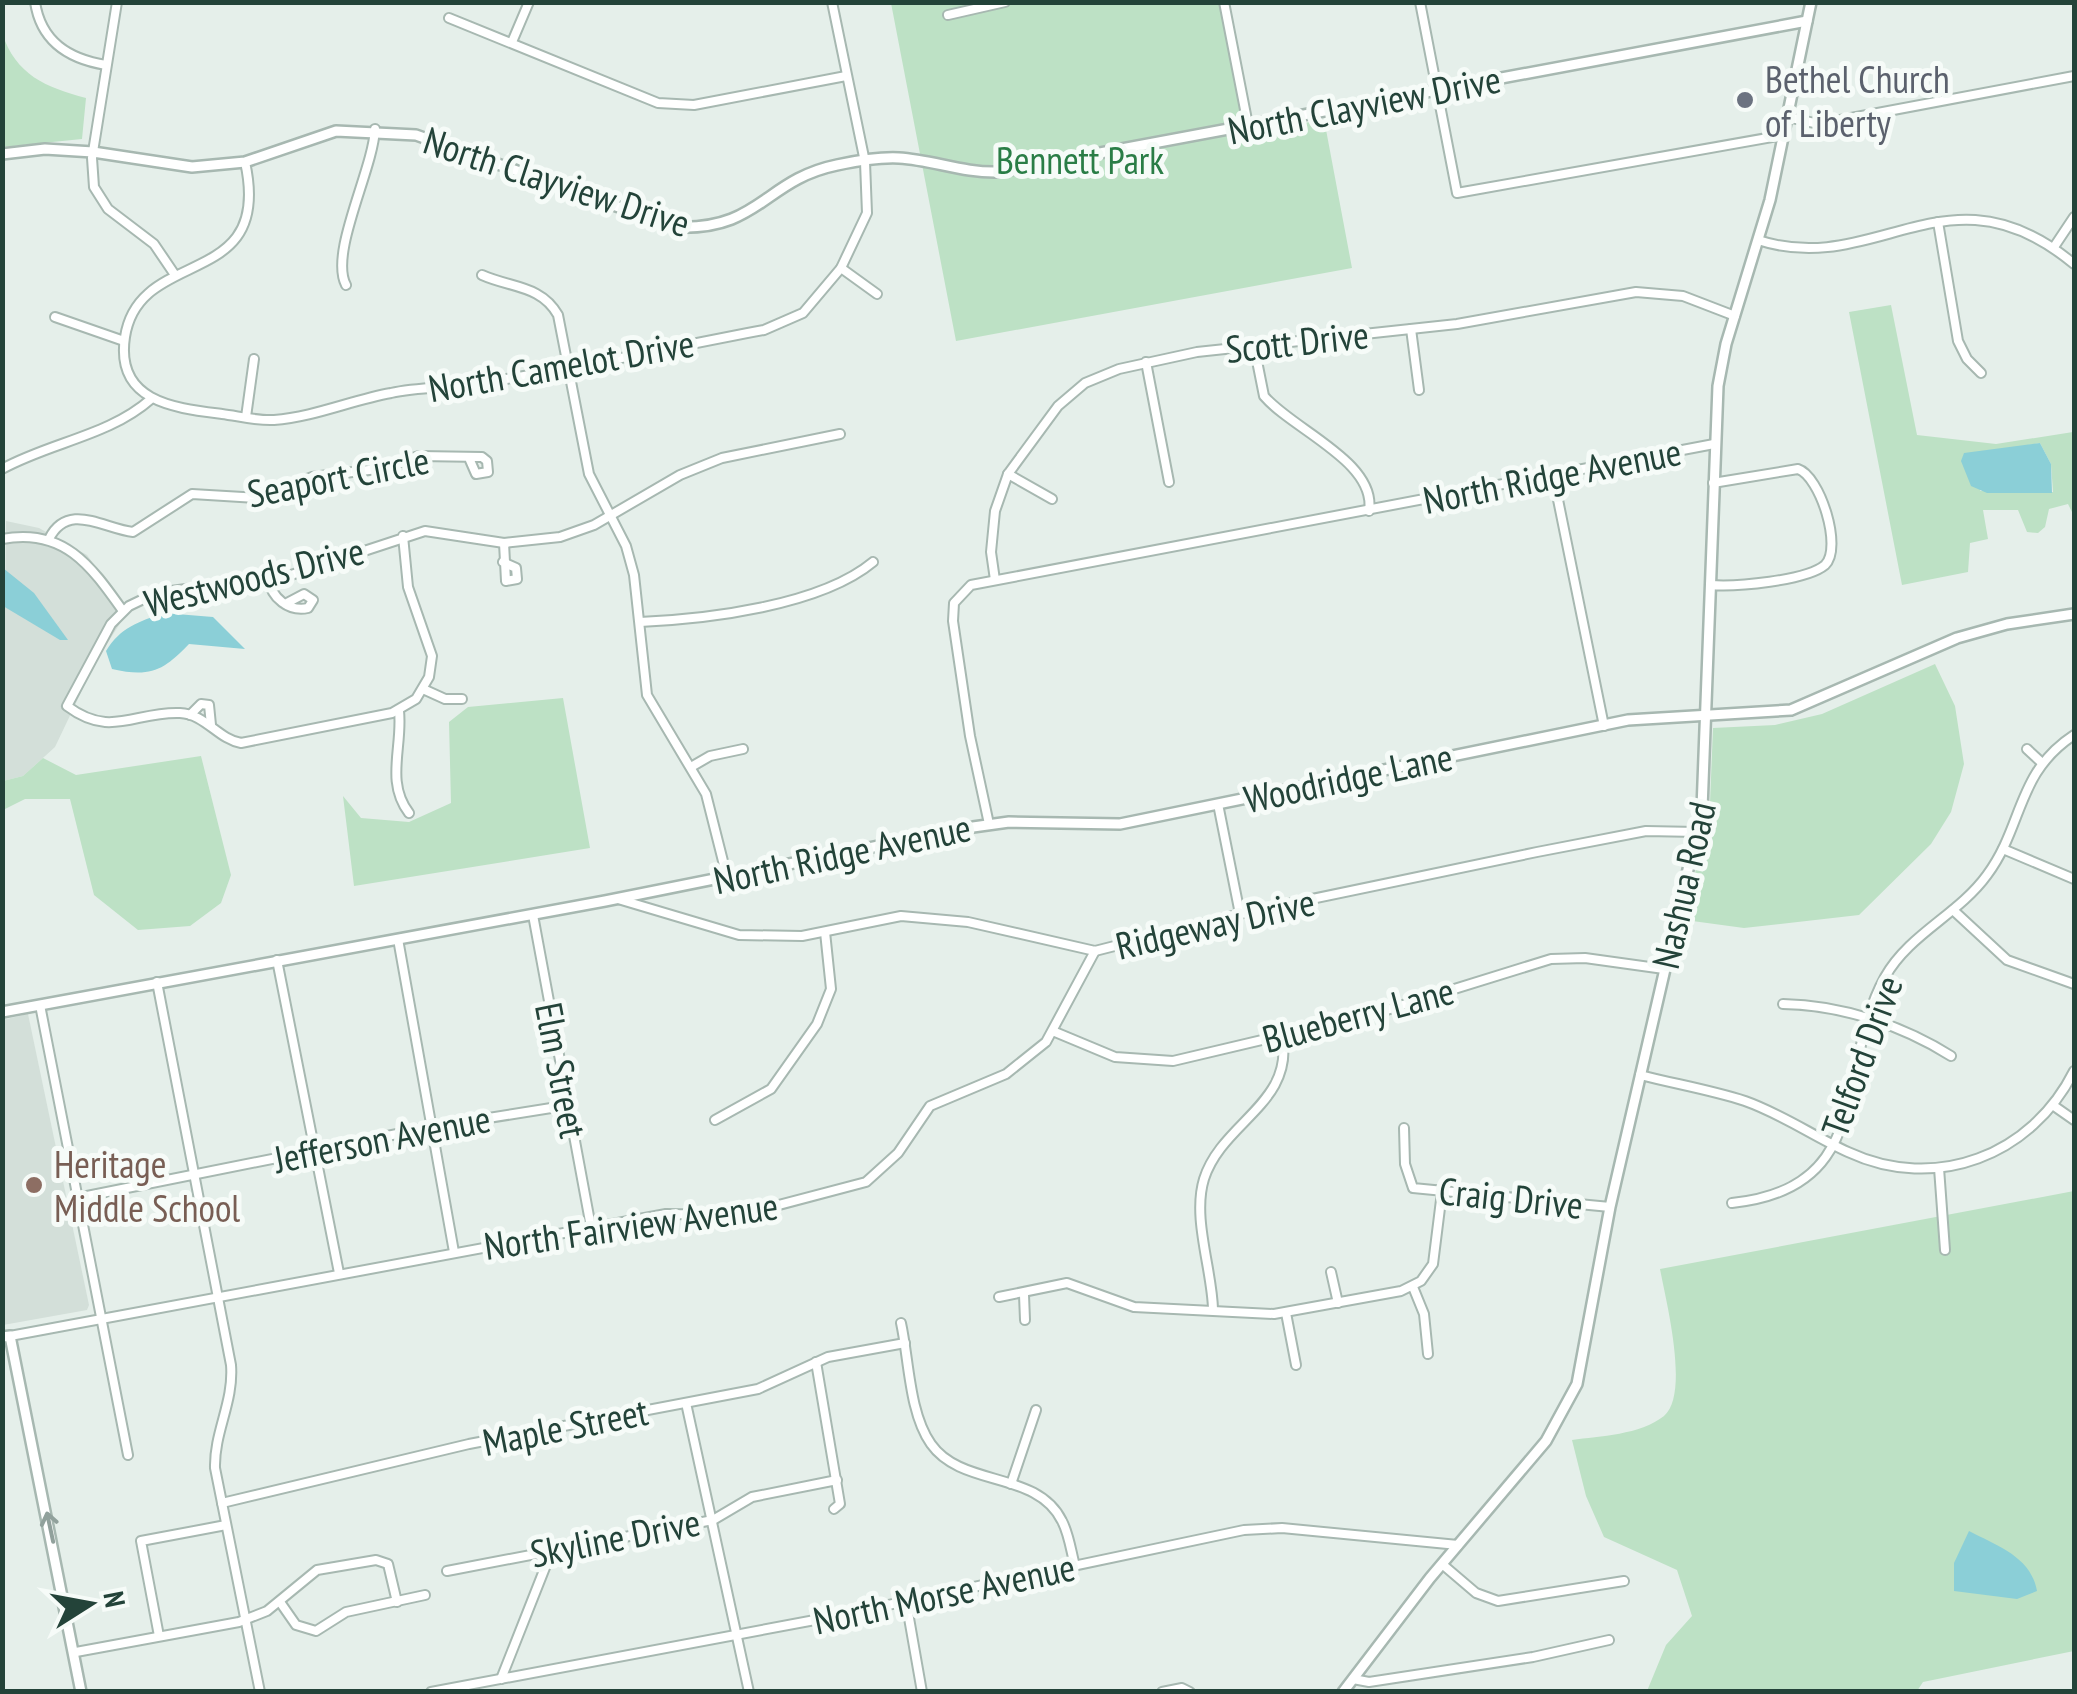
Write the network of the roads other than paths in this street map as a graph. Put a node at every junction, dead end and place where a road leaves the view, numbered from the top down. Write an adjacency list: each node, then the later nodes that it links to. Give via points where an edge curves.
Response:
1 (35, 2): 13 (street, via 60,49)
2 (116, 2): 13 (street)
3 (529, 2): 12 (street)
4 (832, 2): 14 (street, North Camelot Drive)
5 (1005, 2): 9 (street)
6 (1224, 2): 18 (street)
7 (1420, 2): 16 (street)
8 (1811, 2): 11 (street, Nashua Road)
9 (948, 15)
10 (449, 18): 12 (street)
11 (1807, 22): 16 (street, North Clayview Drive); 17 (street, Nashua Road)
12 (512, 42): 14 (street, via 658,103 680,106)
13 (106, 65): 21 (street)
14 (846, 76): 24 (street, North Camelot Drive)
15 (2074, 76): 17 (street, via 1819,124)
16 (1437, 90): 18 (street, North Clayview Drive); 20 (street, via 1457,193)
17 (1787, 117): 20 (street, Nashua Road)
18 (1248, 125): 24 (street, North Clayview Drive, via 998,172 965,173 898,158)
19 (375, 130): 23 (street, North Clayview Drive, via 316,136); 24 (street, North Clayview Drive, via 416,134 675,227 733,222 805,174); 33 (street, via 340,258)
20 (1784, 135): 27 (street, Nashua Road)
21 (93, 152): 22 (street, North Clayview Drive); 23 (street, North Clayview Drive, via 192,167); 31 (street, via 99,199 147,236)
22 (2, 154)
23 (245, 162): 31 (street, via 250,203 239,236 224,251)
24 (865, 162): 30 (street, North Camelot Drive, via 867,213)
25 (2074, 217): 28 (street)
26 (1938, 222): 27 (street, via 1805,251); 28 (street, via 1993,220); 43 (street, via 1958,341)
27 (1758, 240): 35 (street, Nashua Road)
28 (2054, 247): 29 (street)
29 (2074, 264)
30 (841, 268): 34 (street); 42 (street, North Camelot Drive, via 803,313 781,326)
31 (175, 275): 38 (street, via 135,310)
32 (482, 275): 42 (street, via 546,298 558,315)
33 (346, 284)
34 (877, 294)
35 (1735, 316): 37 (street, Scott Drive, via 1683,296 1636,292); 48 (street, Nashua Road, via 1718,386)
36 (55, 317): 38 (street)
37 (1411, 328): 39 (street, Scott Drive); 44 (street)
38 (124, 341): 45 (street, via 131,375)
39 (1254, 346): 41 (street, Scott Drive); 56 (street, via 1264,396 1358,472 1370,491)
40 (254, 359): 46 (street)
41 (1146, 362): 51 (street, Scott Drive, via 1085,383 1058,406); 53 (street)
42 (569, 367): 46 (street, North Camelot Drive, via 392,392 292,418); 57 (street, via 589,474)
43 (1981, 373)
44 (1419, 390)
45 (151, 400): 46 (street, North Camelot Drive); 50 (street, via 114,425)
46 (246, 417)
47 (840, 434): 57 (street, Westwoods Drive, via 722,458)
48 (1714, 444): 52 (street, North Ridge Avenue); 54 (street, Nashua Road)
49 (469, 458): 60 (street, Seaport Circle, via 419,456 377,470 312,477 258,498 192,494 140,530 84,517 61,525)
50 (2, 470)
51 (1008, 474): 55 (street); 65 (street, Scott Drive, via 995,510)
52 (1553, 475): 56 (street, North Ridge Avenue); 77 (street)
53 (1168, 482)
54 (1713, 482): 66 (street, Nashua Road); 66 (street, via 1808,472 1817,483 1832,550 1814,570 1745,586)
55 (1052, 500)
56 (1369, 511): 65 (street, North Ridge Avenue)
57 (607, 517): 61 (street, Westwoods Drive, via 560,538); 70 (street, via 626,546)
58 (402, 536): 61 (street, Westwoods Drive, via 436,531); 64 (street, Westwoods Drive); 71 (street, via 408,586 431,647)
59 (2, 539): 60 (street)
60 (50, 539): 68 (street, Westwoods Drive, via 89,563)
61 (504, 543): 62 (street)
62 (503, 562)
63 (872, 562): 70 (street, via 856,576 750,609)
64 (269, 579): 67 (street, via 272,593); 68 (street, Westwoods Drive, via 171,588)
65 (995, 580): 85 (street, North Ridge Avenue, via 967,587 954,610)
66 (1710, 585): 74 (street, Nashua Road)
67 (285, 604)
68 (123, 611): 75 (street, Westwoods Drive, via 101,638 67,706 108,723)
69 (2074, 614): 74 (street, via 1957,638 1805,706 1769,714)
70 (640, 622): 82 (street, via 648,695)
71 (423, 689): 72 (street); 73 (street)
72 (462, 699)
73 (399, 710): 76 (street, via 247,743); 84 (street, via 395,784)
74 (1707, 713): 77 (street, Woodridge Lane); 86 (street, Nashua Road)
75 (190, 714): 76 (street); 76 (street, via 209,705)
76 (210, 725)
77 (1604, 726): 83 (street, Woodridge Lane)
78 (2074, 735): 81 (street, Telford Drive)
79 (2027, 748): 81 (street)
80 (743, 749): 82 (street)
81 (2042, 763): 87 (street, Telford Drive, via 2022,794)
82 (691, 767): 88 (street, via 715,822)
83 (1218, 804): 85 (street, Woodridge Lane, via 1095,826); 93 (street)
84 (408, 813)
85 (988, 824): 88 (street, North Ridge Avenue)
86 (1696, 832): 93 (street, Ridgeway Drive, via 1646,832); 98 (street, Nashua Road)
87 (2003, 849): 89 (street); 91 (street, Telford Drive)
88 (727, 878): 90 (street, North Ridge Avenue)
89 (2074, 880)
90 (618, 899): 92 (street, North Ridge Avenue); 94 (street, Ridgeway Drive, via 739,936)
91 (1953, 910): 100 (street, via 2007,960); 104 (street, Telford Drive, via 1894,963)
92 (533, 914): 95 (street, North Ridge Avenue); 110 (street, Elm Street)
93 (1240, 914): 96 (street, Ridgeway Drive)
94 (824, 932): 96 (street, Ridgeway Drive, via 879,918 926,917); 112 (street, via 831,989 817,1024 772,1089)
95 (398, 938): 97 (street, North Ridge Avenue); 114 (street)
96 (1095, 951): 105 (street, North Fairview Avenue)
97 (277, 960): 99 (street, North Ridge Avenue); 117 (street)
98 (1664, 970): 106 (street, Blueberry Lane, via 1551,959); 109 (street, Nashua Road)
99 (157, 982): 102 (street, North Ridge Avenue); 119 (street)
100 (2074, 984)
101 (1783, 1004): 104 (street)
102 (40, 1005): 103 (street, North Ridge Avenue); 121 (street)
103 (2, 1012)
104 (1869, 1019): 107 (street); 116 (street, Telford Drive)
105 (1054, 1032): 106 (street, Blueberry Lane, via 1102,1054 1154,1062); 124 (street, North Fairview Avenue, via 1006,1074 930,1106 898,1153 859,1186 760,1210 674,1213)
106 (1282, 1036): 134 (street, via 1282,1077 1214,1158 1202,1187)
107 (1951, 1056)
108 (2074, 1071): 111 (street)
109 (1640, 1076): 116 (street, via 1744,1101); 123 (street, Nashua Road)
110 (570, 1105): 114 (street, Jefferson Avenue); 124 (street, Elm Street)
111 (2054, 1106): 113 (street); 118 (street, via 2006,1148)
112 (715, 1120)
113 (2074, 1120)
114 (432, 1127): 117 (street, Jefferson Avenue); 126 (street)
115 (1404, 1128): 120 (street, Craig Drive, via 1413,1188)
116 (1832, 1143): 118 (street, via 1888,1165); 122 (street, Telford Drive, via 1794,1188 1772,1199)
117 (315, 1152): 119 (street, Jefferson Avenue); 128 (street)
118 (1939, 1168): 125 (street)
119 (195, 1172): 121 (street, Jefferson Avenue); 130 (street)
120 (1442, 1192): 123 (street, Craig Drive); 129 (street, via 1436,1256)
121 (77, 1198): 136 (street)
122 (1732, 1203)
123 (1610, 1207): 153 (street, Nashua Road, via 1567,1408)
124 (590, 1226): 126 (street, North Fairview Avenue)
125 (1945, 1250)
126 (454, 1252): 128 (street, North Fairview Avenue)
127 (1330, 1272): 133 (street)
128 (339, 1273): 130 (street, North Fairview Avenue)
129 (1413, 1287): 133 (street); 141 (street)
130 (220, 1293): 136 (street, North Fairview Avenue); 149 (street, via 232,1375 216,1435)
131 (1024, 1295): 132 (street); 134 (street, via 1067,1283 1134,1307); 137 (street)
132 (999, 1297)
133 (1338, 1303): 135 (street)
134 (1213, 1310): 135 (street)
135 (1286, 1313): 143 (street)
136 (100, 1317): 139 (street, North Fairview Avenue); 146 (street)
137 (1024, 1320)
138 (902, 1322): 140 (street)
139 (6, 1336): 167 (street, one-way to 139)
140 (905, 1343): 142 (street, Maple Street); 148 (street, via 930,1443 962,1468)
141 (1428, 1354)
142 (816, 1362): 144 (street, Maple Street, via 758,1389); 147 (street)
143 (1296, 1365)
144 (686, 1403): 149 (street, Maple Street, via 469,1444); 151 (street)
145 (1036, 1410): 148 (street)
146 (128, 1455)
147 (837, 1480): 150 (street, via 840,1504); 151 (street, Skyline Drive, via 752,1497)
148 (1011, 1484): 156 (street, via 1042,1496 1058,1514)
149 (222, 1503): 152 (street)
150 (834, 1509)
151 (714, 1520): 154 (street, Skyline Drive); 164 (street)
152 (226, 1525): 163 (street); 165 (street, via 141,1540)
153 (1458, 1545): 155 (street, Nashua Road); 156 (street, North Morse Avenue, via 1263,1528)
154 (552, 1550): 157 (street, Skyline Drive); 168 (street)
155 (1442, 1564): 158 (street, via 1476,1593 1498,1601); 169 (street, Nashua Road)
156 (1075, 1566): 160 (street, North Morse Avenue)
157 (446, 1570)
158 (1624, 1580)
159 (424, 1595): 162 (street)
160 (906, 1601): 164 (street, North Morse Avenue); 175 (street)
161 (280, 1602): 162 (street, via 296,1625 316,1631 346,1612); 162 (street, via 317,1570 376,1560 388,1564); 163 (street)
162 (397, 1602)
163 (246, 1620): 165 (street); 172 (street)
164 (738, 1633): 168 (street, North Morse Avenue); 174 (street)
165 (158, 1636): 167 (street)
166 (1609, 1640): 169 (street, via 1370,1682)
167 (76, 1652): 171 (street)
168 (502, 1679): 173 (street, North Morse Avenue)
169 (1353, 1679): 177 (street, Nashua Road)
170 (1189, 1690): 176 (street)
171 (81, 1692)
172 (260, 1692)
173 (431, 1692)
174 (749, 1692)
175 (922, 1692)
176 (1162, 1692)
177 (1343, 1692)

